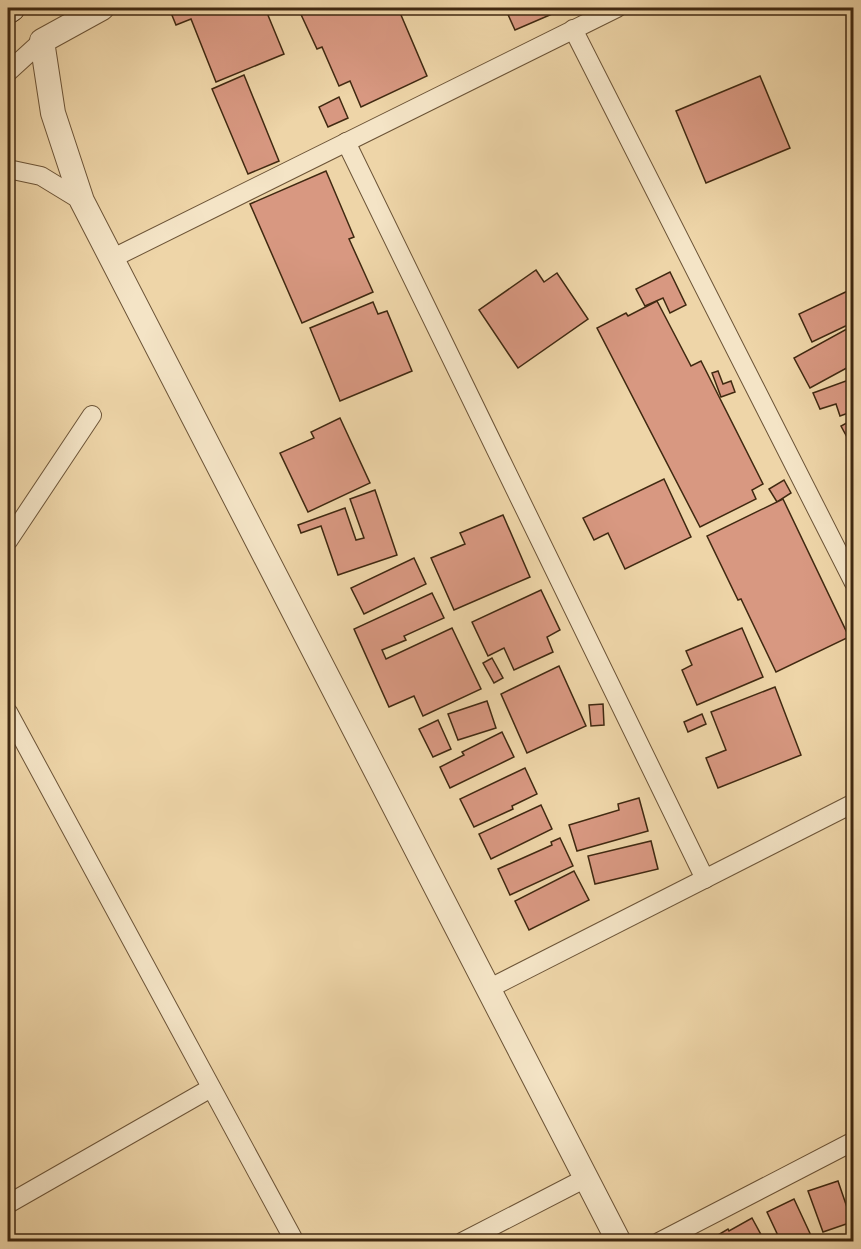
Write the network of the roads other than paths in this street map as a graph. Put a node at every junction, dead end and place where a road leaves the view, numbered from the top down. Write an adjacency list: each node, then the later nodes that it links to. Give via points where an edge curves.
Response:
1 (11, 8): 4 (main road)
2 (102, 8): 6 (street)
3 (617, 8): 5 (street)
4 (8, 10)
5 (573, 29): 8 (street); 14 (street)
6 (42, 41): 7 (street); 10 (street, via 53,113)
7 (8, 72)
8 (346, 142): 11 (street); 17 (street)
9 (8, 169): 10 (street, via 41,176)
10 (82, 201): 11 (street)
11 (111, 259): 18 (street)
12 (92, 415): 13 (street)
13 (8, 541)
14 (854, 583)
15 (8, 712): 19 (street)
16 (854, 803): 17 (street)
17 (705, 879): 18 (street)
18 (488, 989): 21 (street)
19 (211, 1088): 22 (street); 23 (street)
20 (854, 1141): 26 (street)
21 (586, 1178): 24 (street); 25 (street)
22 (8, 1204)
23 (295, 1242)
24 (462, 1242)
25 (619, 1242)
26 (659, 1242)

